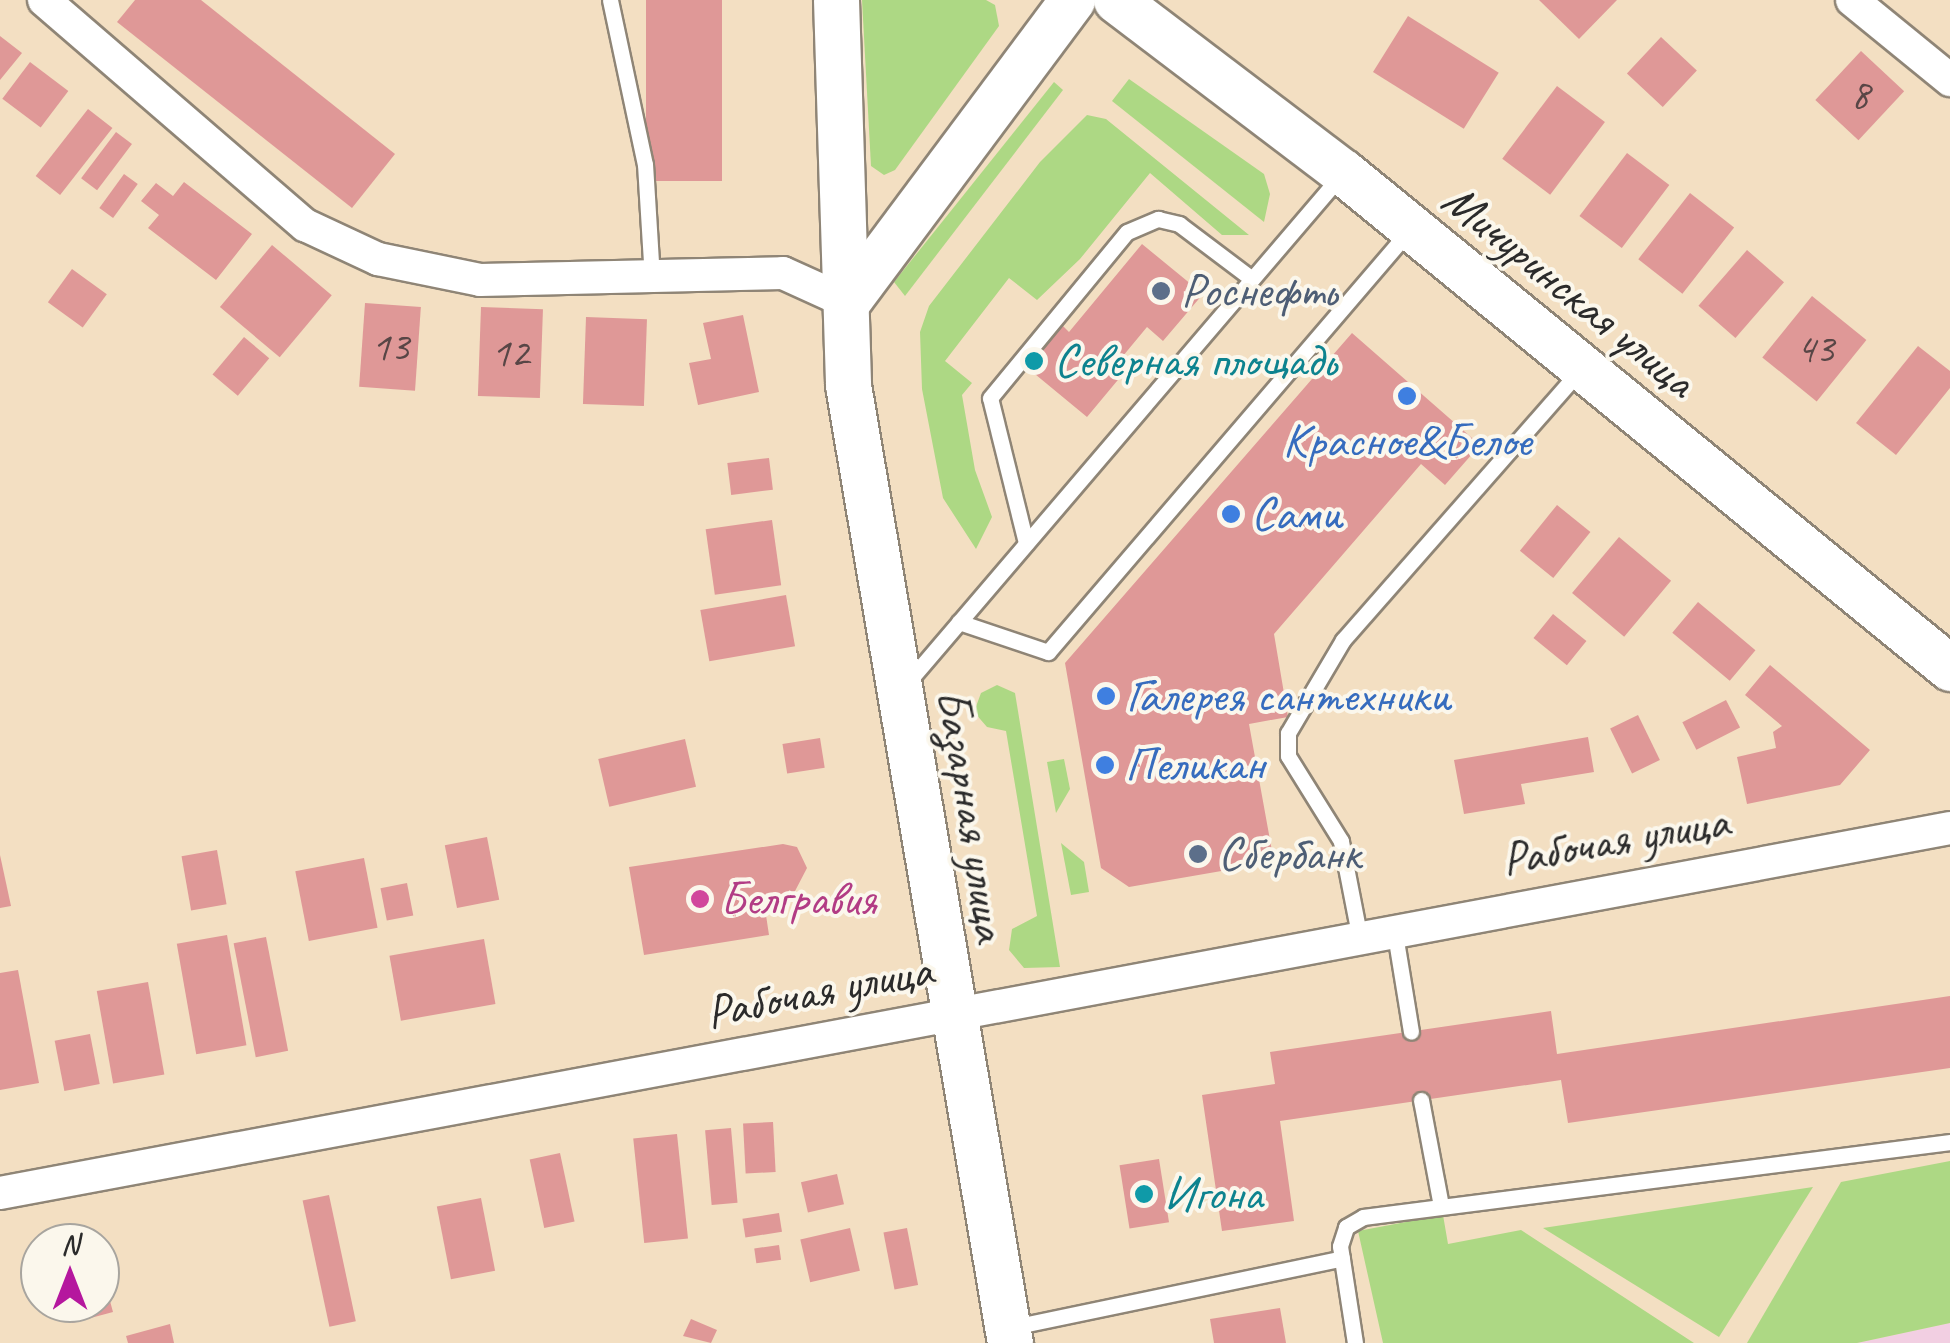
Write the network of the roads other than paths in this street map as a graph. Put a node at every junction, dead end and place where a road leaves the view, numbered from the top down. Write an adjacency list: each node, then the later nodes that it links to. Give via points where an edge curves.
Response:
1 (44, 0): 10 (street, via 305,225 378,259 480,280)
2 (610, 0): 10 (lane, via 645,164)
3 (836, 0): 12 (main road, Базарная улица)
4 (1072, 0): 12 (main road)
5 (1116, 0): 8 (main road, Мичуринская улица)
6 (1852, 0): 7 (street)
7 (1950, 80)
8 (1343, 172): 9 (main road, Мичуринская улица); 11 (lane)
9 (1411, 228): 13 (main road, Мичуринская улица); 15 (lane, via 1048,652)
10 (652, 277): 12 (street, via 783,273)
11 (1252, 279): 14 (lane); 14 (lane, via 1169,220 1147,220 1127,232 990,398)
12 (848, 302): 17 (main road, Базарная улица, via 848,385)
13 (1582, 368): 16 (main road, Мичуринская улица); 20 (lane, via 1343,640 1288,734 1288,756 1341,841)
14 (1026, 543): 15 (lane)
15 (960, 622): 17 (lane)
16 (1950, 668)
17 (899, 692): 21 (main road, Базарная улица)
18 (1950, 828): 19 (street, Рабочая улица)
19 (1394, 928): 20 (street, Рабочая улица); 22 (lane)
20 (1360, 934): 21 (street, Рабочая улица)
21 (951, 1014): 25 (street, Рабочая улица); 28 (main road, Базарная улица)
22 (1411, 1032)
23 (1421, 1100): 26 (lane)
24 (1950, 1142): 26 (lane)
25 (0, 1192)
26 (1442, 1206): 27 (lane, via 1354,1220 1341,1236)
27 (1342, 1258): 28 (lane); 29 (lane)
28 (1008, 1335)
29 (1355, 1343)

